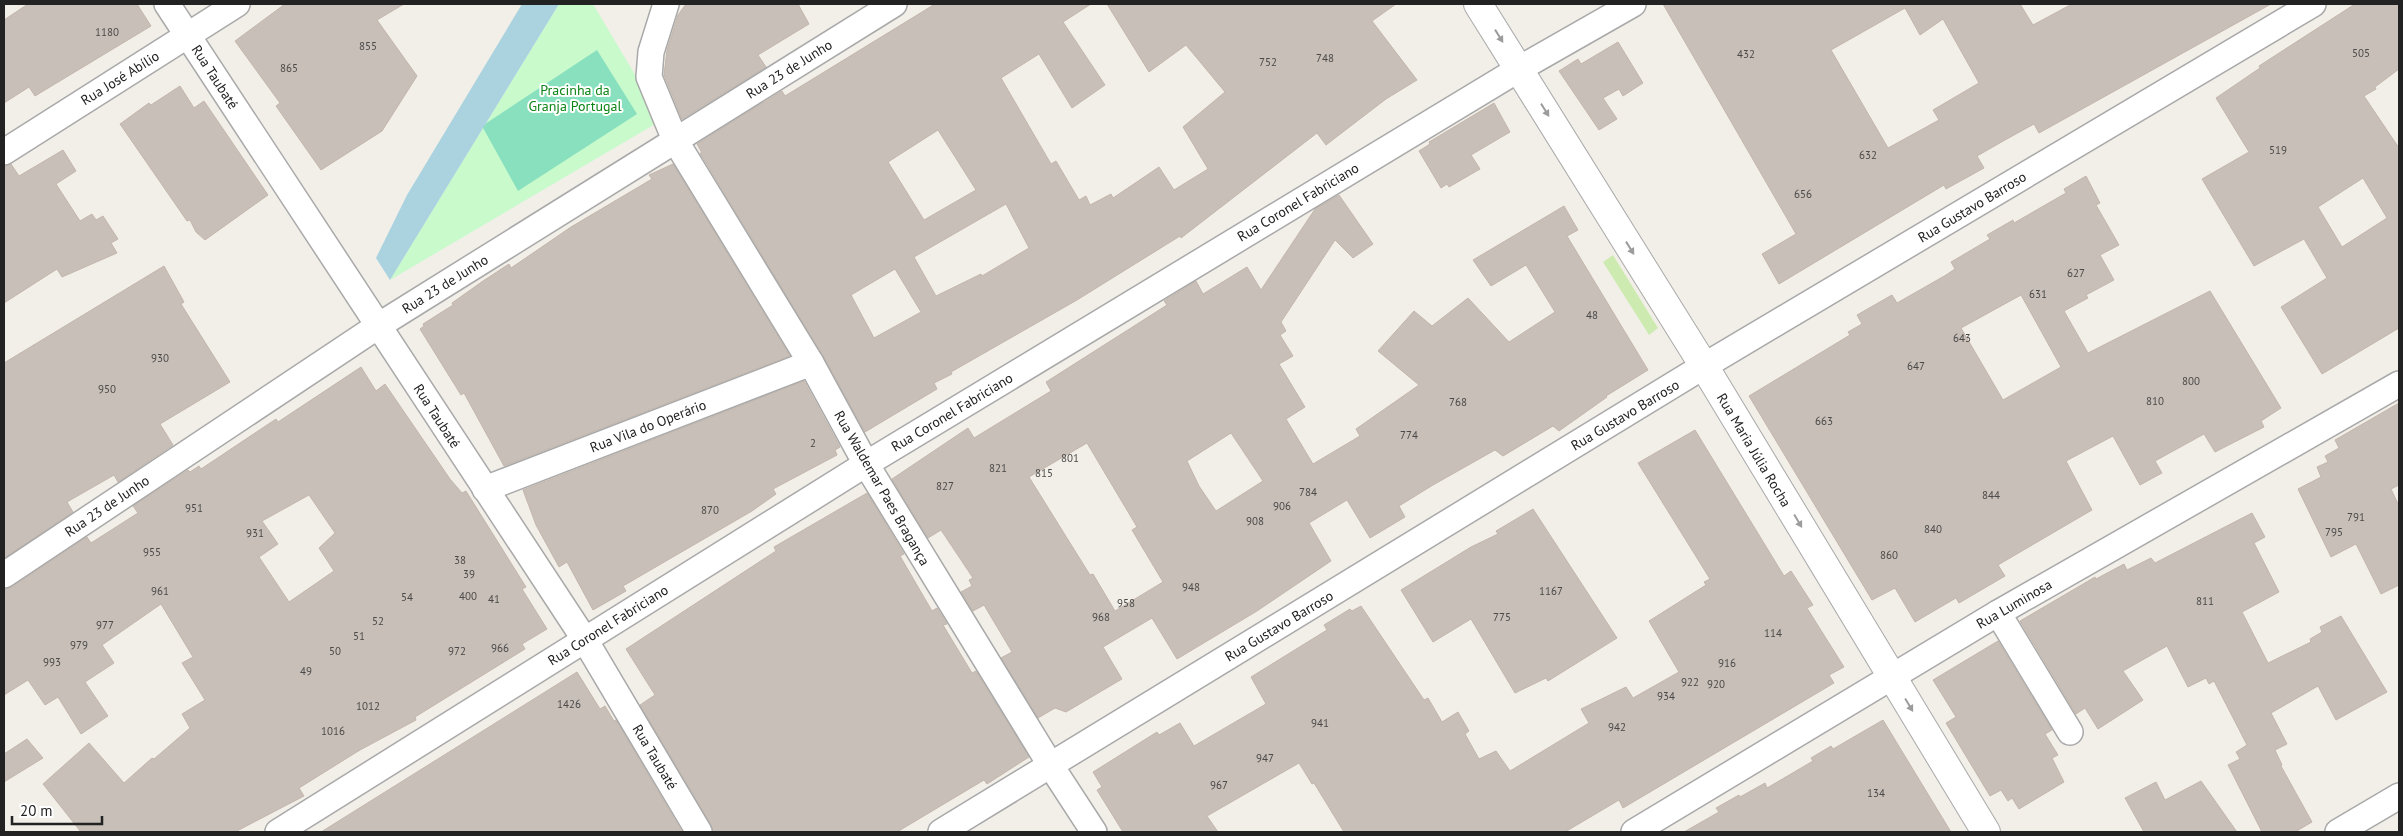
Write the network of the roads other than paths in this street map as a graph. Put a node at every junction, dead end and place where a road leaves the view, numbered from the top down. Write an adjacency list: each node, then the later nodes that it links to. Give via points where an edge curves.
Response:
1 (167, 4): 8 (street, Rua Taubaté)
2 (237, 4): 8 (street, Rua José Abílio)
3 (666, 4): 10 (street, Rua Waldemar Paes Bragança, via 651,52 649,77)
4 (894, 4): 10 (street, Rua 23 de Junho)
5 (1478, 4): 9 (street, Rua Maria Júlia Rocha, one-way to 9)
6 (1633, 4): 9 (street, Rua Coronel Fabriciano)
7 (2313, 4): 14 (street, Rua Gustavo Barroso)
8 (187, 35): 11 (street, Rua José Abílio); 12 (street, Rua Taubaté)
9 (1519, 69): 14 (street, Rua Maria Júlia Rocha, one-way to 14); 16 (street, Rua Coronel Fabriciano)
10 (676, 140): 12 (street, Rua 23 de Junho); 13 (street, Rua Waldemar Paes Bragança)
11 (4, 152)
12 (378, 326): 17 (street, Rua Taubaté); 18 (street, Rua 23 de Junho)
13 (811, 362): 16 (street, Rua Waldemar Paes Bragança); 17 (street, Rua Vila do Operário)
14 (1704, 366): 21 (street, Rua Maria Júlia Rocha, one-way to 21); 23 (street, Rua Gustavo Barroso)
15 (2399, 384): 19 (street, Rua Luminosa)
16 (866, 464): 20 (street, Rua Coronel Fabriciano); 23 (street, Rua Waldemar Paes Bragança)
17 (485, 489): 20 (street, Rua Taubaté)
18 (4, 575)
19 (1998, 613): 21 (street, Rua Luminosa); 22 (street)
20 (585, 640): 25 (street, Rua Coronel Fabriciano); 26 (street, Rua Taubaté)
21 (1891, 676): 29 (street, Rua Luminosa); 30 (street, Rua Maria Júlia Rocha, one-way to 30)
22 (2070, 732)
23 (1051, 766): 27 (street, Rua Gustavo Barroso); 28 (street, Rua Waldemar Paes Bragança)
24 (2399, 796): 31 (street)
25 (278, 832)
26 (699, 832)
27 (941, 832)
28 (1094, 832)
29 (1634, 832)
30 (1986, 832)
31 (2338, 832)

